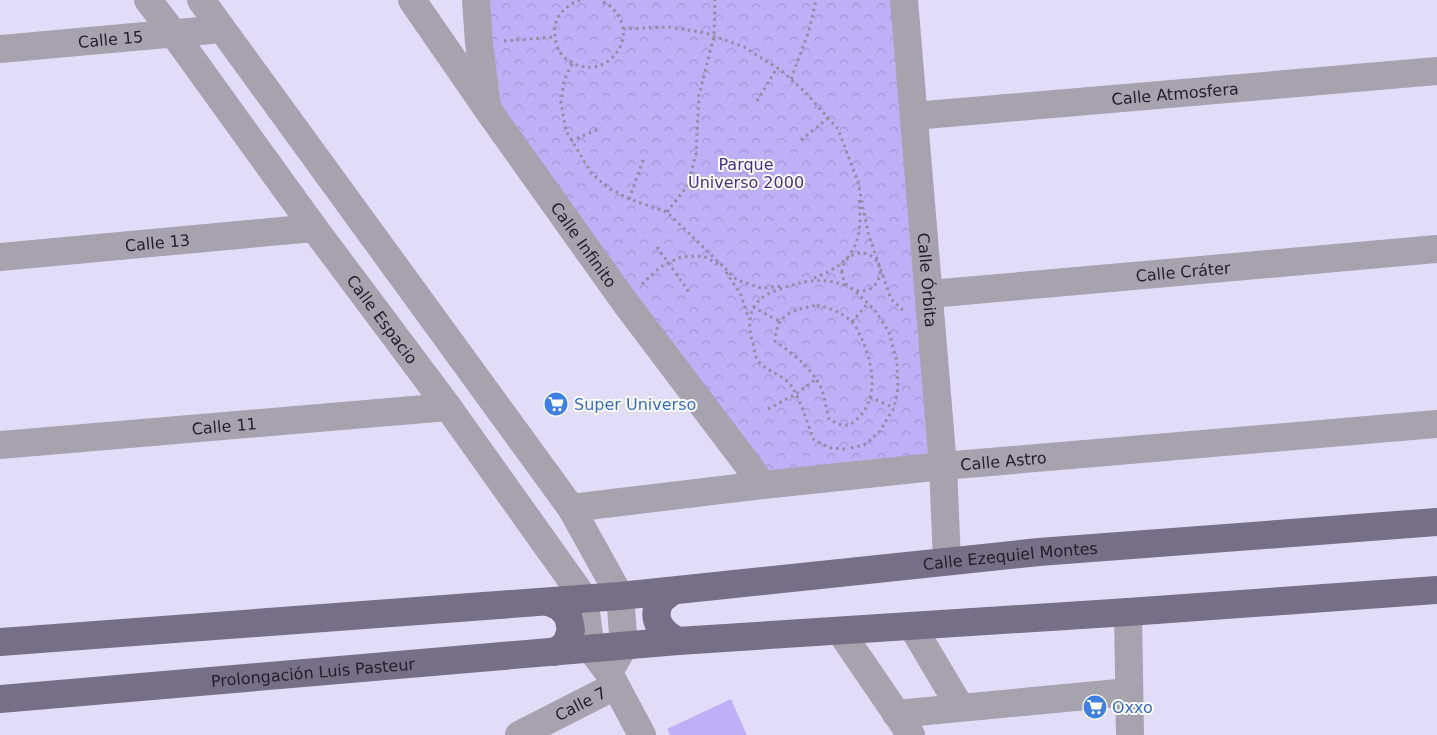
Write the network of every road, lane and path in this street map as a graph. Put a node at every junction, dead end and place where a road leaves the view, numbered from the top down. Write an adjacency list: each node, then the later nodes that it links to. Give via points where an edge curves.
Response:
1 (148, 0): 12 (street, Calle Espacio)
2 (201, 0): 10 (street)
3 (412, 0): 22 (street, Calle Infinito)
4 (476, 0): 15 (street)
5 (580, 0): 14 (path, via 570,4 559,15)
6 (599, 0): 11 (path, via 612,7 621,20)
7 (715, 0): 13 (path)
8 (816, 0): 20 (path, via 809,31)
9 (904, 0): 23 (street, Calle Órbita)
10 (222, 29): 12 (street, Calle 15); 63 (street)
11 (622, 29): 13 (path, via 669,27); 17 (path, via 621,46 606,64 584,68)
12 (174, 34): 16 (street, Calle 15); 32 (street, Calle Espacio)
13 (714, 36): 18 (path, via 744,47); 31 (path, via 701,81 696,154 688,185)
14 (555, 37): 15 (path); 17 (path, via 562,56)
15 (479, 43): 22 (street)
16 (0, 50)
17 (572, 64): 27 (path, via 564,80 561,103)
18 (777, 68): 20 (path); 21 (path)
19 (1437, 71): 23 (street, Calle Atmosfera)
20 (791, 79): 24 (path)
21 (757, 101)
22 (488, 110): 46 (street, Calle Infinito)
23 (914, 116): 45 (street, Calle Órbita)
24 (828, 118): 26 (path); 29 (path, via 838,129)
25 (601, 128): 27 (path)
26 (801, 140)
27 (571, 141): 30 (path, via 592,174)
28 (644, 158): 30 (path)
29 (858, 182): 36 (path, via 861,216 858,241); 39 (path, via 868,233)
30 (629, 199): 31 (path)
31 (667, 212): 38 (path)
32 (314, 228): 35 (street, Calle 13); 56 (street, Calle Espacio)
33 (657, 247): 37 (path)
34 (1437, 249): 45 (street, Calle Cráter)
35 (0, 258)
36 (849, 258): 39 (path, via 863,253 871,255); 40 (path, via 831,272); 42 (path, via 842,272)
37 (669, 263): 38 (path, via 681,257 703,256); 44 (path); 46 (path, via 660,267)
38 (722, 266): 41 (path, via 737,280 761,288); 49 (path, via 741,295)
39 (880, 268): 43 (path, via 874,286 861,292); 52 (path, via 891,298 911,317)
40 (811, 280): 41 (path); 42 (path, via 833,280)
41 (789, 285): 48 (path, via 766,294)
42 (847, 286): 43 (path)
43 (854, 290): 47 (path)
44 (689, 292)
45 (930, 294): 52 (street, Calle Órbita)
46 (624, 301): 62 (street, Calle Infinito)
47 (868, 303): 51 (path); 57 (path, via 889,332 898,362)
48 (753, 307): 49 (path); 50 (path)
49 (749, 320): 54 (path, via 757,359 784,378)
50 (779, 321): 51 (path, via 798,309 816,305 834,310); 53 (path, via 775,341 803,362)
51 (852, 322): 55 (path, via 868,351 872,370)
52 (932, 326): 61 (street, Calle Órbita)
53 (816, 379): 54 (path); 55 (path, via 829,419 840,426 851,425 862,415)
54 (796, 394): 57 (path, via 814,440 830,448 847,449 866,444 880,431); 58 (path)
55 (870, 397): 57 (path)
56 (448, 407): 60 (street, Calle 11); 69 (street, Calle Espacio)
57 (894, 408)
58 (768, 409)
59 (1437, 424): 61 (street, Calle Astro)
60 (0, 445)
61 (943, 466): 62 (street, Calle Astro); 65 (street, Calle Órbita)
62 (763, 485): 63 (street, Calle Astro)
63 (571, 508): 68 (street)
64 (1437, 522): 65 (main road, Calle Ezequiel Montes)
65 (947, 561): 67 (main road, Calle Ezequiel Montes)
66 (1437, 590): 71 (main road)
67 (672, 592): 68 (main road, Calle Ezequiel Montes); 74 (main road, via 660,602 656,616 661,630)
68 (620, 596): 69 (main road, Calle Ezequiel Montes); 76 (street)
69 (584, 598): 70 (main road); 77 (street, Calle Espacio)
70 (549, 602): 75 (main road); 78 (main road, via 568,616 571,630 566,644)
71 (1128, 612): 72 (main road); 80 (street)
72 (912, 626): 73 (main road); 82 (street)
73 (840, 631): 74 (main road); 83 (street)
74 (678, 641): 76 (main road)
75 (0, 642)
76 (624, 646): 77 (main road, Prolongación Luis Pasteur); 79 (street)
77 (591, 649): 78 (main road, Prolongación Luis Pasteur); 79 (street)
78 (555, 652): 81 (main road, Prolongación Luis Pasteur)
79 (612, 679): 84 (street, Calle 7); 85 (street)
80 (1129, 692): 82 (street); 86 (street)
81 (0, 699)
82 (960, 707): 83 (street)
83 (904, 724)
84 (518, 735)
85 (642, 735)
86 (1130, 735)

